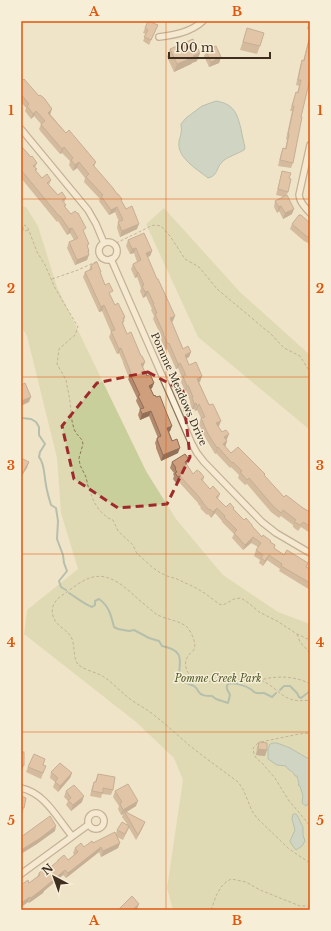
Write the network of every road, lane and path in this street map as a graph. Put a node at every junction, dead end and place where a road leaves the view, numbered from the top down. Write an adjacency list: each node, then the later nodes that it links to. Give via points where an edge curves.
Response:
1 (203, 21): 2 (street, via 180,34)
2 (159, 37)
3 (21, 129): 7 (street, Pomme Meadows Drive, via 88,210)
4 (310, 144): 5 (street, via 299,195 302,204)
5 (310, 213)
6 (28, 230): 11 (path)
7 (104, 243): 9 (street, Pomme Meadows Drive, via 100,247 100,254 104,259); 9 (street, Pomme Meadows Drive, via 111,243 116,248 116,254)
8 (116, 243): 12 (path, via 151,226 161,226 185,259 199,267 217,289 270,333 284,348 300,356)
9 (111, 259): 13 (street, Pomme Meadows Drive, via 197,453 262,522)
10 (100, 260): 11 (path)
11 (51, 280): 14 (path, via 78,327 76,335 59,349 57,364 66,380 74,429 83,444 80,465 100,511 113,520 137,554 159,572 196,588 219,604 238,598 246,600 259,612)
12 (310, 372)
13 (310, 553)
14 (297, 634): 15 (path); 16 (path, via 300,642)
15 (310, 640)
16 (310, 653)
17 (261, 680): 18 (path, via 290,678); 19 (path, via 286,697 296,701); 25 (path, via 216,681 192,677 186,668 187,658 195,645 189,630 183,624 156,614 130,591 105,577 87,579 55,601 52,608 55,621 72,639 78,664 100,674 238,782 257,818 289,849)
18 (310, 684)
19 (310, 700)
20 (310, 733): 23 (path, via 260,743 253,749 256,758 275,778 289,802)
21 (21, 788): 24 (street, via 45,801)
22 (88, 825): 24 (street)
23 (310, 826)
24 (72, 836): 26 (street)
25 (310, 864)
26 (21, 874)
27 (310, 906): 28 (path, via 300,906 246,882 232,879 221,887)
28 (211, 910)

